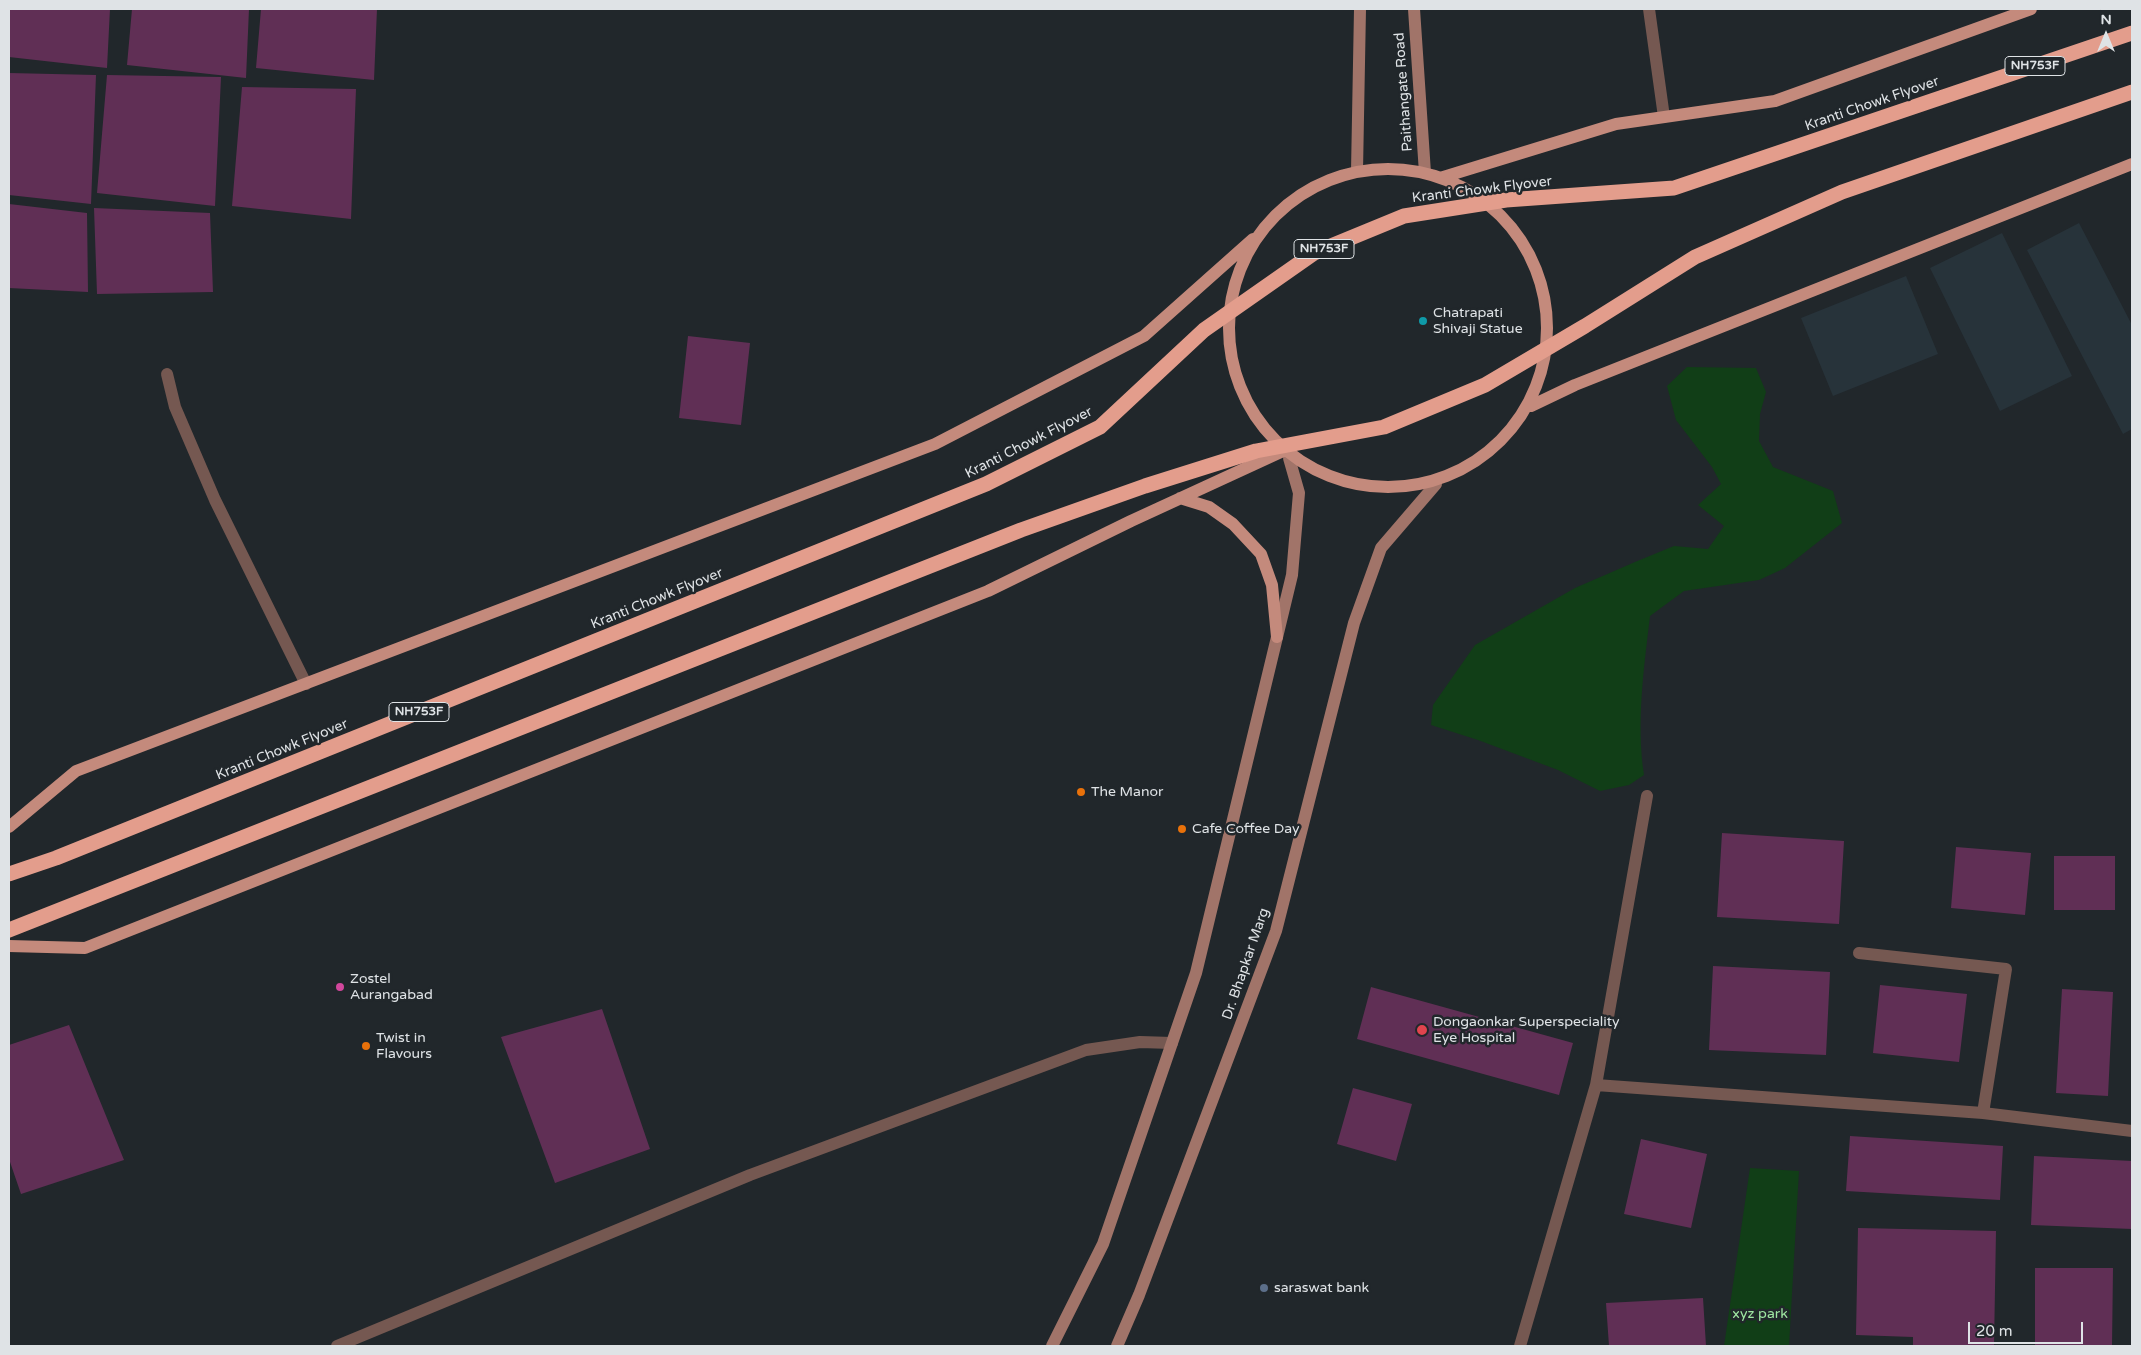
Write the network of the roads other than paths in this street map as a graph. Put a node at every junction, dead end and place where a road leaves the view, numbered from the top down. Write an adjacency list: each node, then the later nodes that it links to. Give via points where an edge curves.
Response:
1 (1360, 9): 9 (main road)
2 (1414, 9): 10 (main road, Paithangate Road)
3 (1649, 9): 7 (street)
4 (2031, 9): 7 (main road, via 1775,101)
5 (2132, 33): 22 (highway, Kranti Chowk Flyover / NH753F, via 1674,188 1506,200 1404,216 1314,254 1204,330 1100,427 986,484 56,858)
6 (2132, 92): 23 (highway, via 1842,192 1695,257 1486,384 1384,427 1256,451 1021,530)
7 (1664, 117): 11 (main road, via 1616,124)
8 (2132, 164): 14 (main road, via 1574,384)
9 (1357, 171): 10 (main road); 12 (main road, via 1298,195)
10 (1425, 173): 11 (main road)
11 (1440, 178): 14 (main road, via 1479,196 1521,238 1546,291 1549,350)
12 (1253, 240): 15 (main road, via 1229,296 1228,356 1249,413); 19 (main road, via 1144,336 935,444)
13 (167, 374): 19 (street, via 176,408 215,500)
14 (1531, 406): 16 (main road, via 1492,454)
15 (1286, 455): 16 (main road, via 1372,482); 17 (main road); 18 (main road, via 1299,493 1292,576)
16 (1436, 484): 32 (main road, Dr. Bhapkar Marg, via 1381,548 1354,622 1276,931)
17 (1180, 498): 18 (main road, via 1208,507 1233,524 1262,554 1272,585); 24 (main road, via 988,591 84,948)
18 (1277, 636): 26 (main road, via 1196,973)
19 (306, 684): 21 (main road, via 76,772)
20 (1647, 796): 27 (street)
21 (9, 827)
22 (9, 874)
23 (9, 930)
24 (9, 946)
25 (1859, 953): 28 (street, via 2006,969)
26 (1172, 1042): 30 (street, via 1140,1042 1086,1050 750,1175); 31 (main road, via 1102,1244)
27 (1596, 1084): 28 (street); 33 (street)
28 (1983, 1113): 29 (street)
29 (2132, 1131)
30 (338, 1346)
31 (1052, 1346)
32 (1116, 1346)
33 (1520, 1346)

